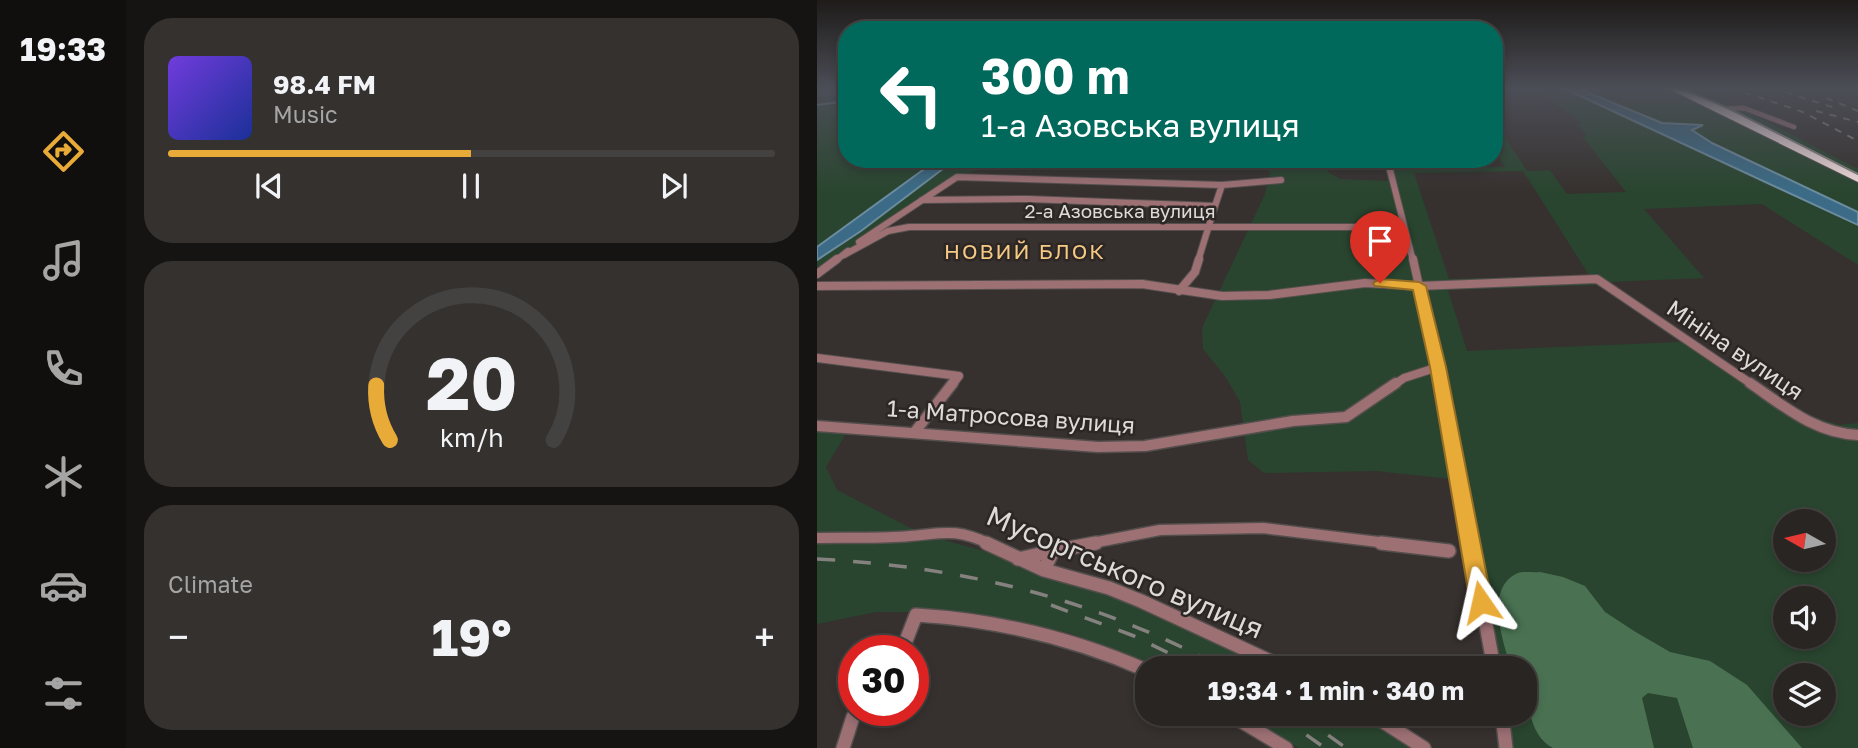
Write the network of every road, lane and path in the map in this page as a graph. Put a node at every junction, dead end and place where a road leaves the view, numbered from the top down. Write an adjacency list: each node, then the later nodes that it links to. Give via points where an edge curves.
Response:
1 (1747, 123): 5 (highway)
2 (1783, 123): 3 (street)
3 (1794, 127)
4 (1389, 168): 10 (street)
5 (1858, 179)
6 (1281, 180): 7 (street)
7 (1222, 185): 8 (street, via 962,177 951,179); 9 (street)
8 (921, 200): 9 (street); 12 (street)
9 (1215, 206): 11 (street)
10 (1402, 224): 11 (street, 2-а Азовська вулиця); 15 (street)
11 (1208, 227): 12 (street, 2-а Азовська вулиця, via 905,227); 16 (street, via 1193,276)
12 (844, 255): 13 (street)
13 (817, 274)
14 (817, 286): 16 (street, via 1143,284)
15 (1419, 286): 16 (street, via 1354,284 1256,296); 18 (street); 21 (street, Мініна вулиця, via 1597,279 1810,424 1835,435)
16 (1179, 291)
17 (817, 358): 20 (street, 1-а Матросова вулиця, via 959,376)
18 (1438, 367): 20 (street, 1-а Матросова вулиця, via 1404,378 1346,417 1293,421 1157,445 1108,447); 29 (street)
19 (817, 426): 20 (street, 1-а Матросова вулиця)
20 (914, 433)
21 (1858, 435)
22 (817, 538): 25 (street, Мусоргського вулиця, via 957,531)
23 (1053, 551): 24 (street, via 1160,530 1263,528); 25 (street); 26 (street)
24 (1449, 551)
25 (1016, 559): 26 (street, Мусоргського вулиця)
26 (1044, 570): 28 (street, Мусоргського вулиця, via 1109,588)
27 (908, 635): 30 (street, via 916,615 963,617 1068,638)
28 (1259, 656)
29 (1492, 656)
30 (1135, 666)
31 (850, 726): 35 (street)
32 (1249, 726): 36 (street)
33 (1390, 726): 37 (street)
34 (1503, 726): 38 (street)
35 (843, 748)
36 (1286, 748)
37 (1424, 748)
38 (1506, 748)

